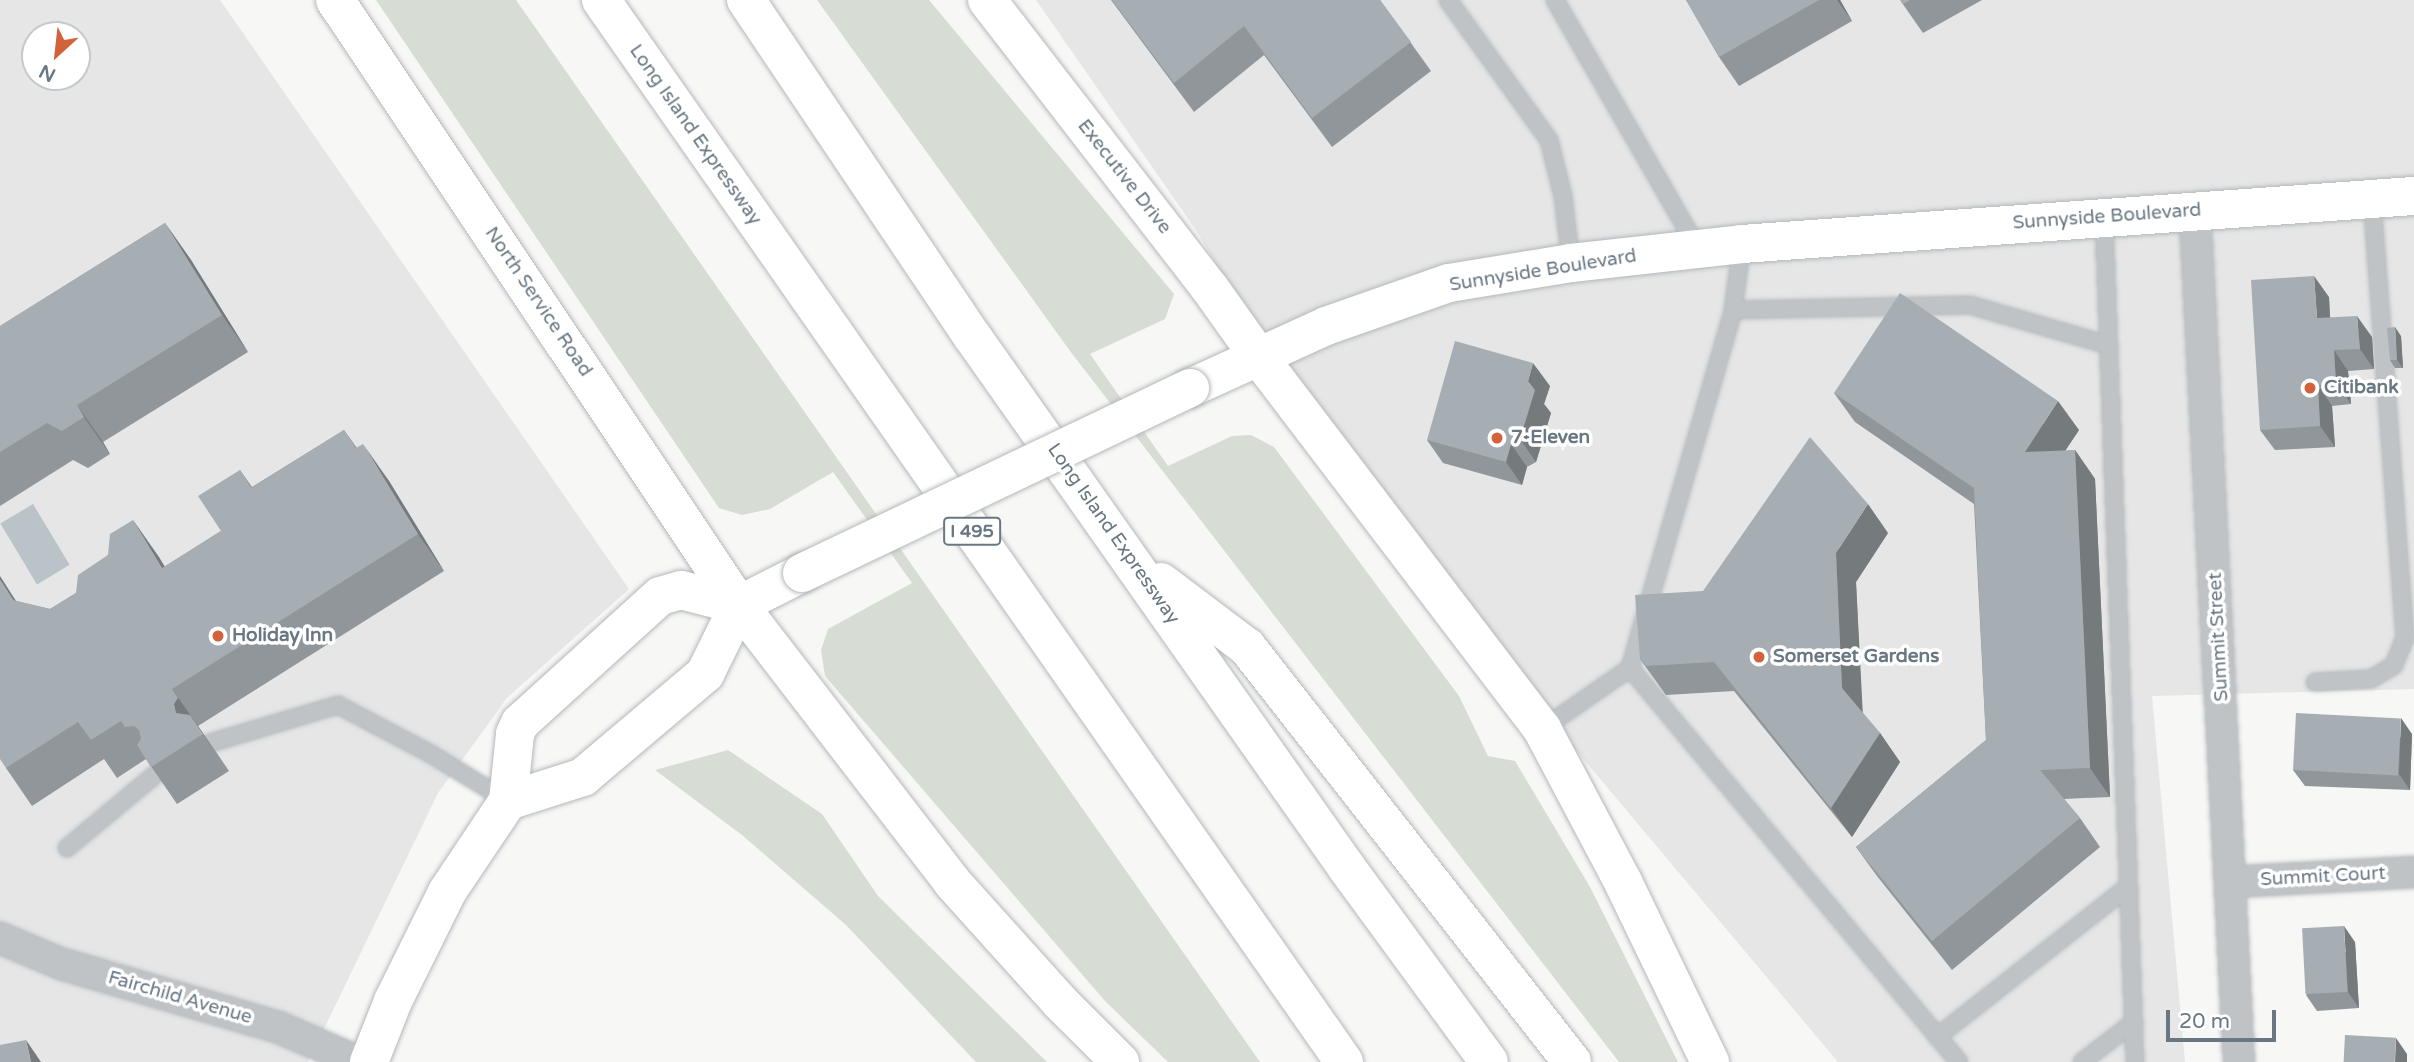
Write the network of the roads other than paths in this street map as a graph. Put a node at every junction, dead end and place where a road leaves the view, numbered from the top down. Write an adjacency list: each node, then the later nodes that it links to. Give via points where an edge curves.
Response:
1 (335, 0): 18 (main road, North Service Road)
2 (601, 0): 35 (main road, Long Island Expressway / I 495)
3 (746, 0): 17 (main road, Long Island Expressway, via 972,336)
4 (987, 0): 16 (main road, Executive Drive)
5 (1448, 0): 13 (lane, via 1549,140 1563,196)
6 (1555, 0): 12 (lane)
7 (2414, 197): 8 (main road, Sunnyside Boulevard)
8 (2372, 199): 9 (main road, Sunnyside Boulevard); 20 (lane, via 2404,638 2394,665 2371,680)
9 (2195, 211): 10 (main road, Sunnyside Boulevard); 27 (street, Summit Street)
10 (2104, 217): 11 (main road, Sunnyside Boulevard); 15 (lane)
11 (1742, 244): 12 (main road, Sunnyside Boulevard); 14 (lane)
12 (1699, 249): 13 (main road, Sunnyside Boulevard)
13 (1571, 262): 16 (main road, Sunnyside Boulevard, via 1450,283 1326,326)
14 (1733, 310): 15 (lane, via 1970,304); 19 (lane)
15 (2108, 345): 28 (lane)
16 (1258, 356): 18 (main road, Sunnyside Boulevard, bridge); 21 (main road, Executive Drive)
17 (1133, 562): 36 (main road, Long Island Expressway, via 1346,868); 37 (main road, via 1247,647)
18 (739, 605): 24 (main road, via 705,674 583,777); 24 (main road, via 681,590 660,596 520,723); 34 (main road, North Service Road, via 952,882)
19 (1630, 668): 21 (lane); 31 (lane)
20 (2315, 682)
21 (1542, 729): 38 (main road, Executive Drive)
22 (210, 743): 24 (lane, via 338,705)
23 (157, 773): 25 (lane)
24 (508, 801): 33 (main road, via 447,892 393,1001)
25 (67, 848)
26 (2414, 872): 27 (street, Summit Court)
27 (2231, 882): 42 (street, Summit Street)
28 (2129, 886): 30 (lane); 31 (lane)
29 (0, 938): 32 (street, Fairchild Avenue, via 62,964 278,1027)
30 (2134, 1022): 40 (lane); 41 (lane)
31 (1937, 1037): 39 (lane)
32 (359, 1062)
33 (369, 1062)
34 (1120, 1062)
35 (1343, 1062)
36 (1489, 1062)
37 (1572, 1062)
38 (1710, 1062)
39 (1959, 1062)
40 (2082, 1062)
41 (2136, 1062)
42 (2239, 1062)

